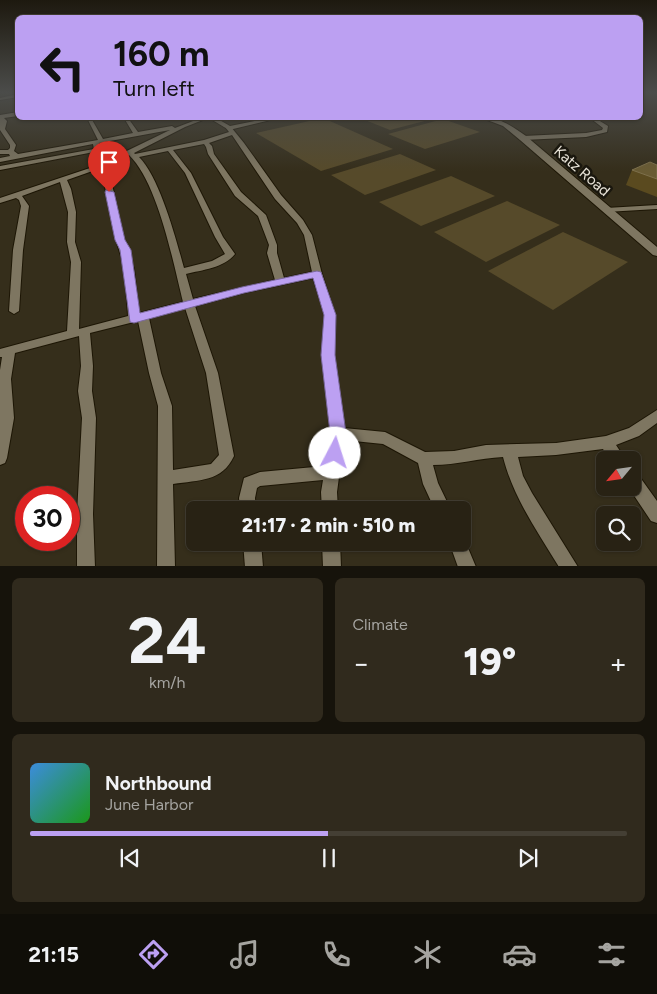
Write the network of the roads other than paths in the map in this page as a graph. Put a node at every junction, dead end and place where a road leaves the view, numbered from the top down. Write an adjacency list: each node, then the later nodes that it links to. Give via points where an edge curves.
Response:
1 (1, 118): 13 (street)
2 (90, 120): 15 (street)
3 (127, 120): 12 (street)
4 (200, 120): 10 (street)
5 (215, 120): 11 (street)
6 (247, 120): 11 (street)
7 (266, 120): 11 (street)
8 (491, 120): 14 (street, Katz Road, via 505,125)
9 (595, 120): 14 (street, via 606,127 605,131)
10 (178, 128): 12 (street); 21 (street)
11 (228, 128): 16 (street); 33 (street, via 304,228)
12 (136, 134): 15 (street)
13 (3, 138): 20 (street, via 13,145)
14 (522, 138): 30 (street, Katz Road)
15 (98, 141): 18 (street); 22 (street)
16 (205, 142): 17 (street); 34 (street, via 238,194 262,215 273,246 272,254)
17 (170, 149): 21 (street); 32 (street, via 188,173 210,221 230,254 222,262)
18 (97, 150): 24 (street); 25 (street)
19 (0, 152): 20 (street)
20 (9, 152): 22 (street)
21 (133, 155): 24 (street); 32 (street, via 158,201)
22 (18, 156): 23 (street)
23 (0, 160)
24 (104, 165): 26 (street); 37 (street, via 120,240 126,250)
25 (0, 168)
26 (63, 180): 27 (street); 38 (street, via 72,212)
27 (16, 195): 28 (street); 36 (street, via 25,206)
28 (0, 201)
29 (657, 207): 30 (street)
30 (606, 210): 31 (street, Katz Road)
31 (657, 253)
32 (180, 272): 35 (street)
33 (317, 274): 34 (street); 41 (street, via 330,315 328,355)
34 (280, 282): 35 (street)
35 (190, 304): 37 (street); 48 (street, via 212,372 227,456 214,470)
36 (14, 311)
37 (138, 318): 38 (street); 48 (street, via 165,406)
38 (78, 333): 39 (street); 57 (street, via 87,366 85,391 90,418)
39 (4, 352): 45 (street, via 7,418)
40 (657, 417): 42 (street, via 634,432)
41 (338, 433): 46 (street, via 385,438); 47 (street)
42 (606, 442): 43 (street); 44 (street)
43 (509, 451): 46 (street, via 486,450 454,458); 62 (street, via 516,478 526,498)
44 (612, 451)
45 (0, 458)
46 (424, 459): 52 (street)
47 (332, 472): 50 (street, via 260,478 250,483); 51 (street)
48 (165, 478): 58 (street)
49 (641, 491): 53 (street)
50 (247, 501)
51 (330, 501)
52 (439, 501)
53 (657, 515)
54 (253, 551): 59 (street)
55 (331, 551): 60 (street)
56 (461, 551): 61 (street)
57 (86, 566)
58 (166, 566)
59 (254, 566)
60 (332, 566)
61 (467, 566)
62 (569, 566)

